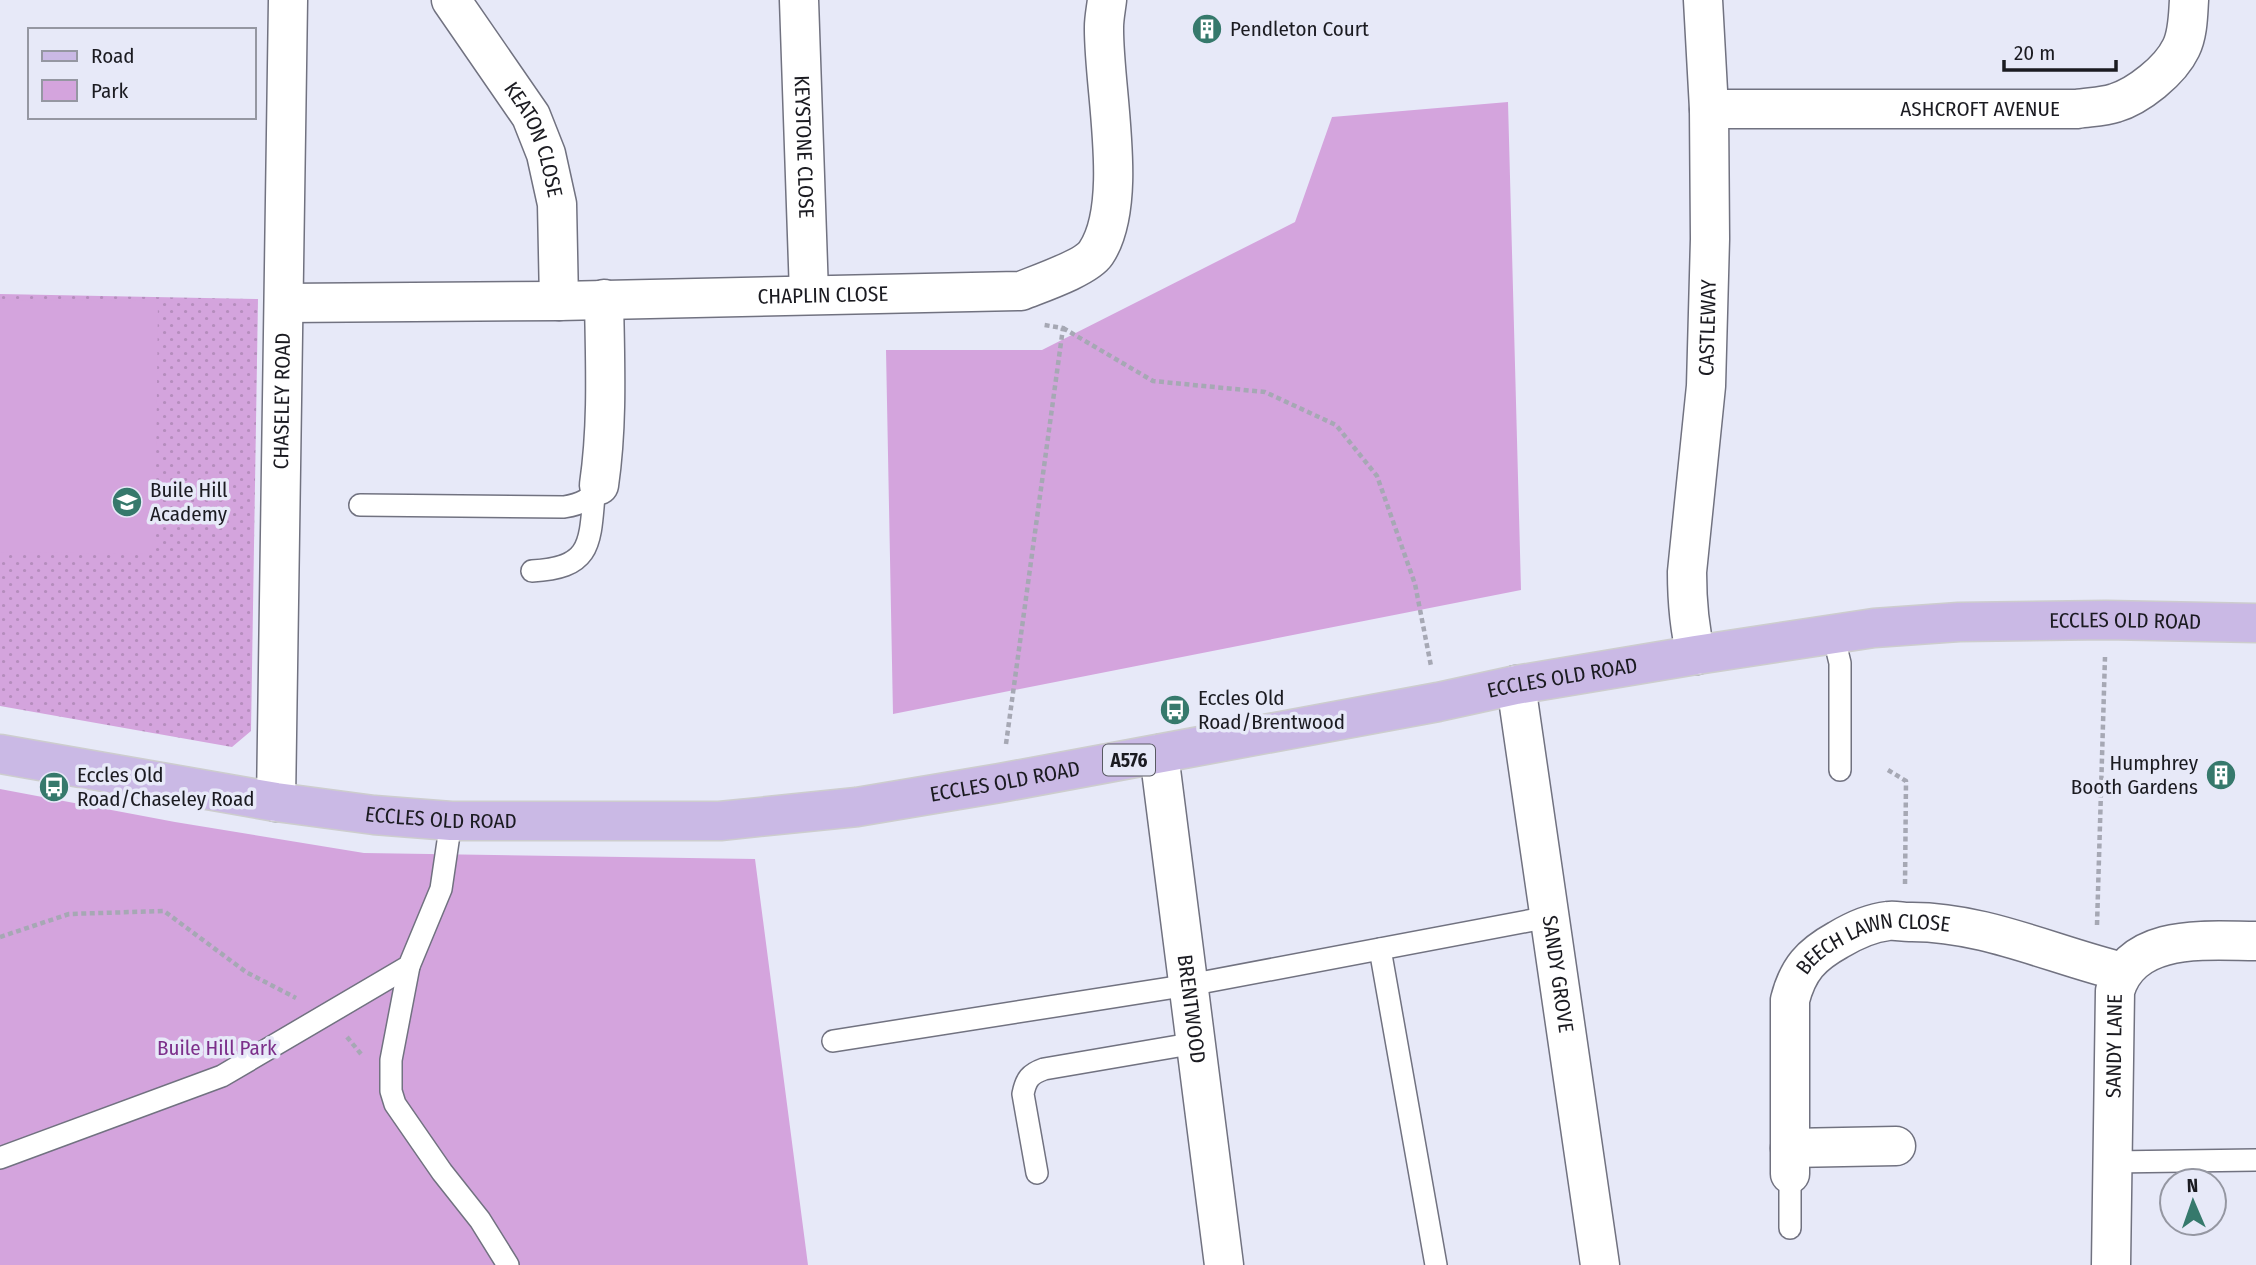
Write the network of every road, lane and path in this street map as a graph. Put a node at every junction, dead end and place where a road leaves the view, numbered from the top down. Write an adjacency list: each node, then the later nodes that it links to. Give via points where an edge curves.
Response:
1 (288, 0): 11 (street, CHASELEY ROAD)
2 (451, 0): 10 (street, KEATON CLOSE, via 531,116 546,154 557,204)
3 (799, 0): 8 (street, KEYSTONE CLOSE)
4 (1107, 0): 8 (street, CHAPLIN CLOSE, via 1104,25 1114,175 1111,217 1096,254 1062,275 1021,291)
5 (1703, 0): 7 (street, CASTLEWAY)
6 (2189, 0): 7 (street, ASHCROFT AVENUE, via 2181,49 2143,89 2115,103 2077,109)
7 (1709, 109): 20 (street, CASTLEWAY, via 1706,386 1686,603)
8 (809, 294): 9 (street, CHAPLIN CLOSE)
9 (604, 299): 10 (street, CHAPLIN CLOSE); 14 (street, via 607,409)
10 (559, 301): 11 (street, CHAPLIN CLOSE)
11 (285, 303): 28 (street, CHASELEY ROAD)
12 (1038, 324): 13 (path)
13 (1063, 328): 22 (path, via 1153,381 1265,392 1336,425 1377,476 1415,584); 27 (path)
14 (597, 490): 15 (lane, via 581,504 564,507); 16 (lane, via 592,530 581,556 554,570)
15 (360, 505)
16 (532, 572)
17 (2106, 620): 18 (main road, ECCLES OLD ROAD / A576); 19 (main road, ECCLES OLD ROAD / A576, via 1959,622); 35 (path, via 2097,932)
18 (2256, 623)
19 (1833, 634): 20 (main road, ECCLES OLD ROAD / A576); 25 (lane, via 1840,663)
20 (1696, 655): 21 (main road, ECCLES OLD ROAD / A576)
21 (1516, 685): 22 (main road, ECCLES OLD ROAD / A576); 30 (street, SANDY GROVE)
22 (1438, 702): 24 (main road, ECCLES OLD ROAD / A576)
23 (0, 754): 28 (main road, ECCLES OLD ROAD / A576)
24 (1159, 754): 27 (main road, ECCLES OLD ROAD / A576); 36 (street, BRENTWOOD)
25 (1840, 770)
26 (1888, 770): 31 (path, via 1906,781)
27 (1000, 783): 29 (main road, ECCLES OLD ROAD / A576, via 858,807 720,821)
28 (276, 803): 29 (main road, ECCLES OLD ROAD / A576)
29 (451, 821): 34 (lane, via 441,889)
30 (1549, 917): 33 (lane); 49 (street, SANDY GROVE)
31 (1904, 922): 35 (street, BEECH LAWN CLOSE, via 1958,926); 42 (street, BEECH LAWN CLOSE, via 1856,930 1824,947 1804,965 1795,983 1789,1023)
32 (2256, 941): 35 (street, SANDY LANE, via 2174,943)
33 (1380, 949): 36 (lane); 48 (lane)
34 (409, 966): 40 (lane, via 222,1076); 46 (lane, via 391,1060 395,1104)
35 (2105, 967): 43 (street, SANDY LANE, via 2115,991)
36 (1189, 985): 37 (lane); 38 (street, BRENTWOOD)
37 (833, 1041)
38 (1196, 1043): 44 (lane, via 1031,1073 1023,1094); 47 (street, BRENTWOOD)
39 (1896, 1146): 42 (street)
40 (0, 1158)
41 (2256, 1160): 43 (lane)
42 (1790, 1161): 45 (lane)
43 (2112, 1162): 50 (street, SANDY LANE)
44 (1037, 1173)
45 (1790, 1228)
46 (508, 1265)
47 (1224, 1265)
48 (1436, 1265)
49 (1600, 1265)
50 (2110, 1265)

